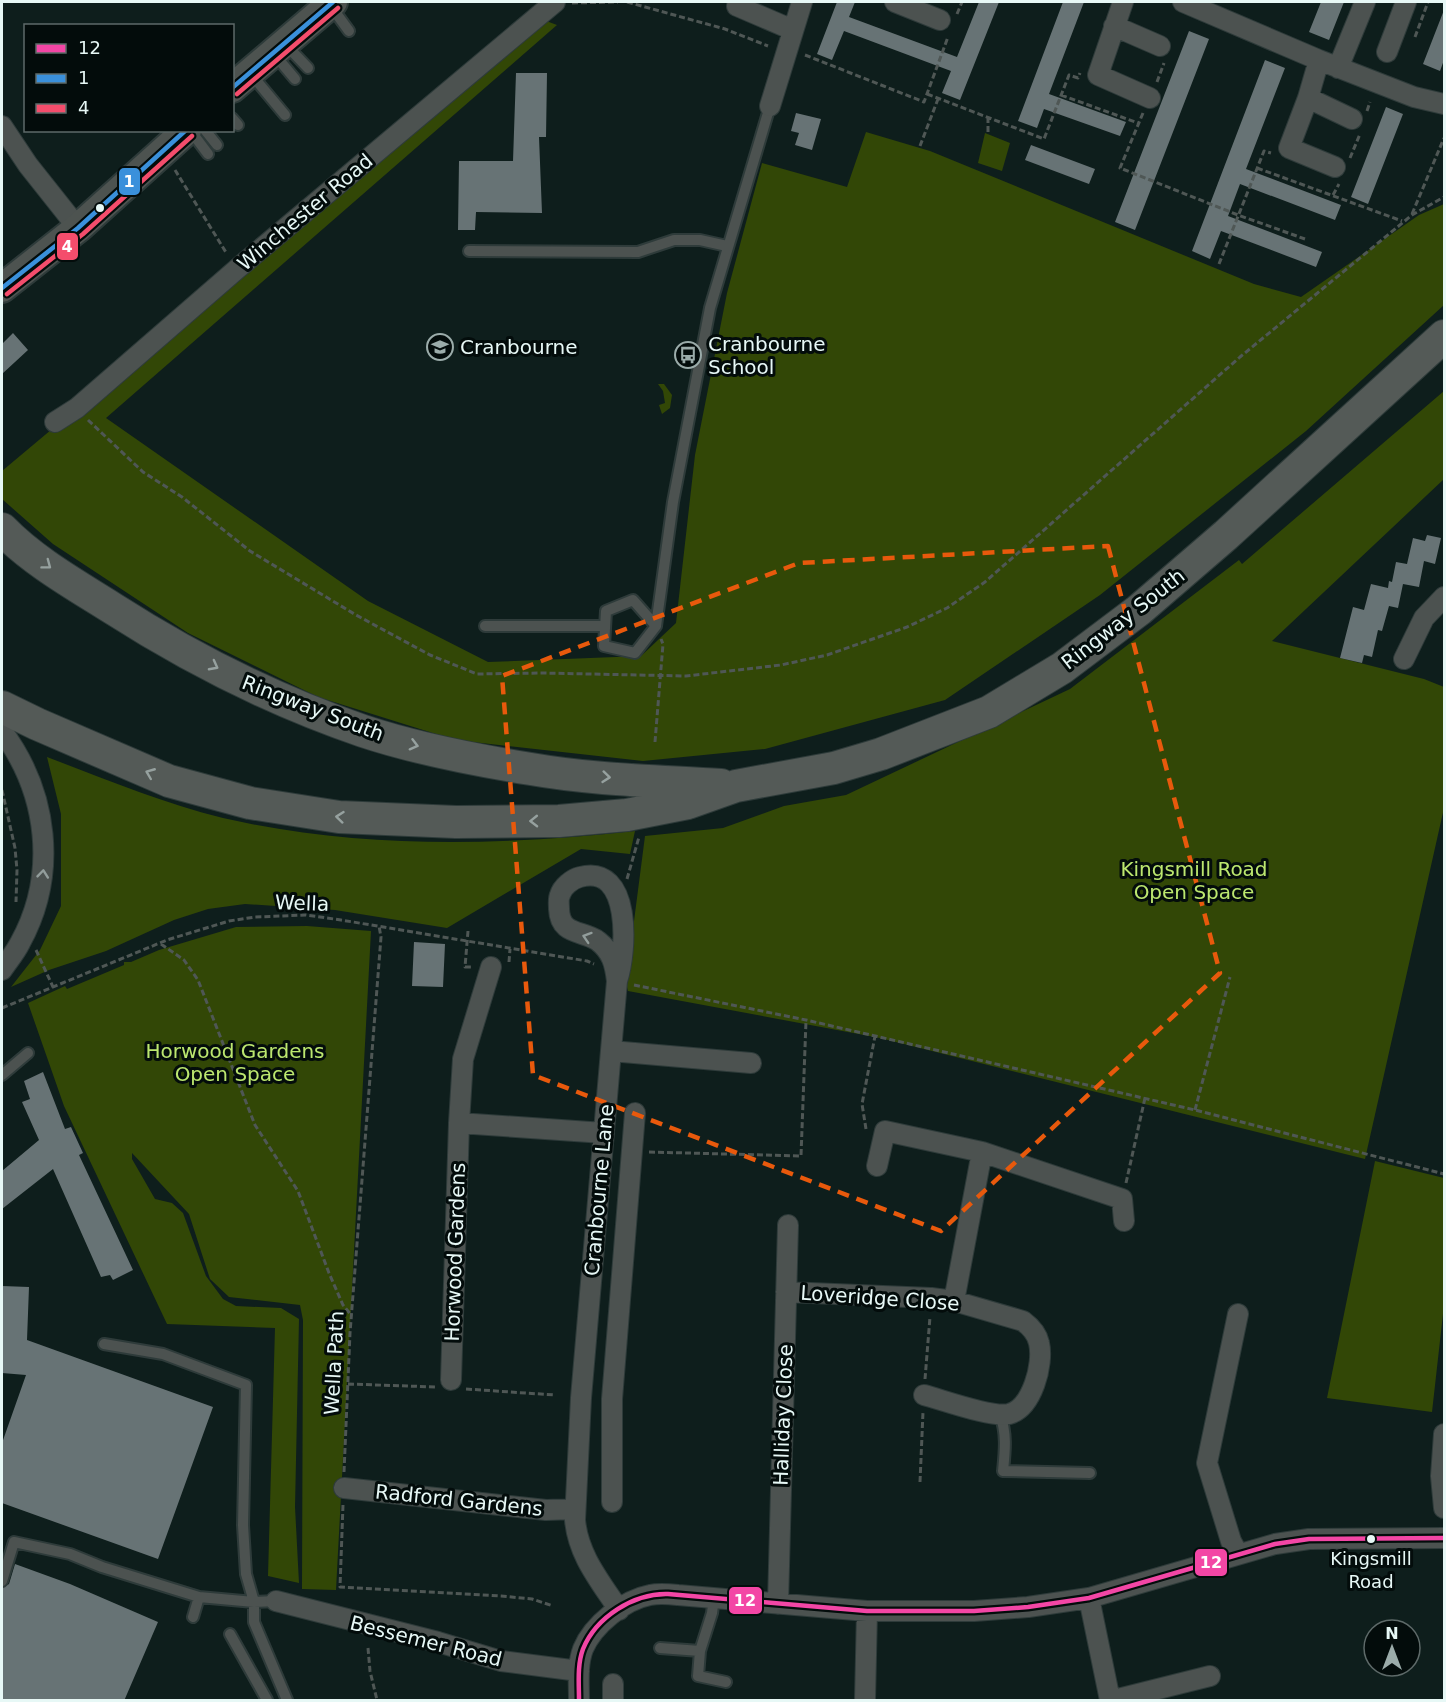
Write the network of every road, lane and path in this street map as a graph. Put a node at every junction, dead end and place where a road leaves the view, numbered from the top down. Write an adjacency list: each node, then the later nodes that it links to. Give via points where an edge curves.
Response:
1 (618, 2): 13 (path)
2 (627, 2): 19 (path, via 725,29)
3 (739, 2): 16 (street, via 737,6)
4 (802, 2): 16 (street)
5 (895, 2): 14 (street)
6 (962, 2): 14 (path)
7 (1123, 2): 15 (street)
8 (1183, 2): 24 (street)
9 (1365, 2): 27 (street)
10 (1406, 2): 22 (street)
11 (1428, 2): 18 (path)
12 (331, 3): 17 (lane); 20 (street)
13 (554, 3): 63 (street, Winchester Road)
14 (948, 25): 30 (path)
15 (1114, 26): 23 (street); 32 (street, via 1098,75)
16 (793, 30): 37 (street)
17 (349, 31)
18 (1415, 38)
19 (768, 46)
20 (279, 48): 26 (lane); 28 (lane); 29 (street)
21 (795, 51): 30 (path, via 924,102)
22 (1387, 52)
23 (1163, 53): 32 (path)
24 (1319, 60): 27 (street); 33 (street)
25 (1082, 67): 31 (path, via 1078,78 1069,75)
26 (308, 68)
27 (1338, 68): 36 (street, via 1414,97)
28 (295, 79)
29 (241, 80): 38 (lane)
30 (927, 94): 34 (path)
31 (1061, 95): 39 (path, via 1044,139); 41 (path)
32 (1150, 98): 41 (path)
33 (1308, 98): 40 (street); 52 (street, via 1289,148)
34 (938, 99): 39 (path); 49 (path)
35 (1370, 102): 40 (path)
36 (1444, 104)
37 (770, 106): 60 (lane)
38 (285, 115)
39 (988, 117): 46 (path)
40 (1360, 122): 52 (path)
41 (1138, 123): 56 (path, via 1120,168)
42 (2, 126): 58 (street)
43 (186, 132): 58 (street)
44 (190, 132): 50 (lane)
45 (207, 132): 48 (lane)
46 (988, 135)
47 (1444, 138): 55 (path)
48 (217, 145)
49 (920, 146)
50 (208, 154)
51 (171, 164): 63 (path)
52 (1342, 169): 53 (path)
53 (1333, 195): 56 (path, via 1257,168); 57 (path)
54 (1444, 197): 55 (path)
55 (1412, 214): 57 (path)
56 (1239, 215): 59 (path); 62 (path)
57 (1403, 222): 75 (path, via 1240,357 985,582 947,608 907,627 827,655 725,673)
58 (78, 228): 64 (street)
59 (1305, 239)
60 (727, 246): 61 (lane, via 674,240 638,252); 72 (lane, via 688,416)
61 (469, 250)
62 (1219, 264)
63 (237, 269): 66 (street, Winchester Road)
64 (2, 288)
65 (1444, 336): 79 (main road, Ringway South, via 1227,535 1139,610 1062,668 989,712 881,754 834,768)
66 (77, 408): 67 (street, Winchester Road); 75 (path, via 143,472 182,497 250,551 430,656 477,674)
67 (54, 422)
68 (2, 529): 79 (main road, Ringway South, one-way to 79, via 51,569 146,630 234,677 365,732 533,770)
69 (1444, 597): 74 (street, via 1424,618)
70 (485, 626): 71 (lane)
71 (605, 626): 72 (lane, via 606,611 633,600); 72 (lane, via 604,646 635,653)
72 (656, 626)
73 (663, 644): 75 (path)
74 (1404, 659)
75 (660, 675): 78 (path)
76 (2, 707): 79 (main road, Ringway South, one-way to 76, via 687,803 627,815 559,821 339,818 250,803 170,781)
77 (2, 731): 89 (street, one-way to 77, via 20,943 36,906 44,870 40,818 31,785)
78 (655, 742)
79 (736, 786)
80 (2, 790): 83 (path, via 15,848)
81 (640, 833): 82 (path)
82 (634, 858)
83 (17, 907)
84 (379, 926): 86 (path, Wella); 87 (path, Wella, via 306,915 255,917 203,928); 119 (path, Wella Path)
85 (468, 931): 86 (path)
86 (467, 941): 90 (path); 92 (path, Wella, via 587,961 594,964)
87 (161, 943): 95 (path, Wella); 119 (path, via 184,960 198,980 255,1125 298,1191 329,1273)
88 (34, 945): 95 (path)
89 (2, 967)
90 (465, 967)
91 (491, 967): 106 (street, Horwood Gardens, via 464,1059)
92 (597, 974)
93 (1230, 977): 104 (path)
94 (623, 983): 94 (street, Cranbourne Lane, one-way to 94, via 612,956 597,940 573,932 559,915 560,894 577,878 600,877 613,885 618,896 624,920); 97 (path); 99 (street, Cranbourne Lane)
95 (53, 987): 96 (path, Wella)
96 (2, 1008)
97 (806, 1020): 98 (path); 109 (path, via 801,1156)
98 (875, 1036): 103 (path); 107 (path, via 862,1104 866,1129)
99 (611, 1051): 101 (street); 108 (street, Cranbourne Lane)
100 (28, 1053): 102 (lane)
101 (751, 1063)
102 (2, 1075)
103 (1145, 1098): 104 (path); 113 (path)
104 (1195, 1110): 112 (path)
105 (635, 1113): 109 (street, Cranbourne Lane)
106 (459, 1123): 108 (street); 121 (street, Horwood Gardens)
107 (885, 1131): 110 (street); 111 (street)
108 (604, 1133): 123 (street, Cranbourne Lane)
109 (633, 1152): 124 (street, Cranbourne Lane)
110 (982, 1152): 113 (street); 117 (street)
111 (877, 1167)
112 (1444, 1174)
113 (1122, 1199): 114 (street)
114 (1124, 1221)
115 (788, 1225): 116 (street, Halliday Close)
116 (786, 1292): 117 (street, Loveridge Close); 140 (street, Halliday Close)
117 (954, 1301): 125 (street, Loveridge Close, via 1023,1321 1036,1335 1039,1364 1031,1394 1016,1412)
118 (1238, 1314): 133 (street, via 1207,1463)
119 (352, 1316): 128 (path, Wella Path)
120 (104, 1344): 139 (lane, via 164,1354 246,1385 243,1525 246,1574)
121 (450, 1380)
122 (924, 1395): 125 (street)
123 (580, 1398): 124 (street); 131 (street, Cranbourne Lane)
124 (612, 1399): 129 (street, Cranbourne Lane)
125 (1000, 1414): 127 (lane, via 1006,1442 1003,1471)
126 (1444, 1434): 130 (street)
127 (1090, 1473)
128 (344, 1488): 131 (street, Radford Gardens, via 546,1510); 141 (path, Wella Path, via 340,1587 501,1596)
129 (612, 1502)
130 (1444, 1508)
131 (575, 1509): 142 (street, Cranbourne Lane, via 576,1534 584,1555)
132 (1444, 1538): 133 (street, via 1309,1539)
133 (1238, 1554): 137 (street)
134 (2, 1581): 135 (lane, via 14,1542 70,1554)
135 (199, 1597): 139 (lane); 144 (lane)
136 (714, 1598): 140 (street); 142 (street, via 648,1595); 148 (lane)
137 (1089, 1598): 143 (street, via 974,1611); 157 (street)
138 (276, 1601): 139 (lane); 149 (street, Bessemer Road, via 501,1661)
139 (254, 1602): 153 (lane, via 254,1622)
140 (778, 1605): 143 (street)
141 (553, 1606)
142 (620, 1610): 149 (street, via 596,1627 582,1651)
143 (867, 1611): 156 (street)
144 (194, 1617)
145 (230, 1634): 152 (lane)
146 (368, 1648): 154 (path)
147 (660, 1648): 148 (lane)
148 (700, 1651): 151 (lane, via 698,1676)
149 (579, 1671): 155 (street)
150 (1210, 1676): 157 (street)
151 (726, 1682)
152 (267, 1701)
153 (287, 1701)
154 (378, 1701)
155 (579, 1701)
156 (865, 1701)
157 (1112, 1701)

